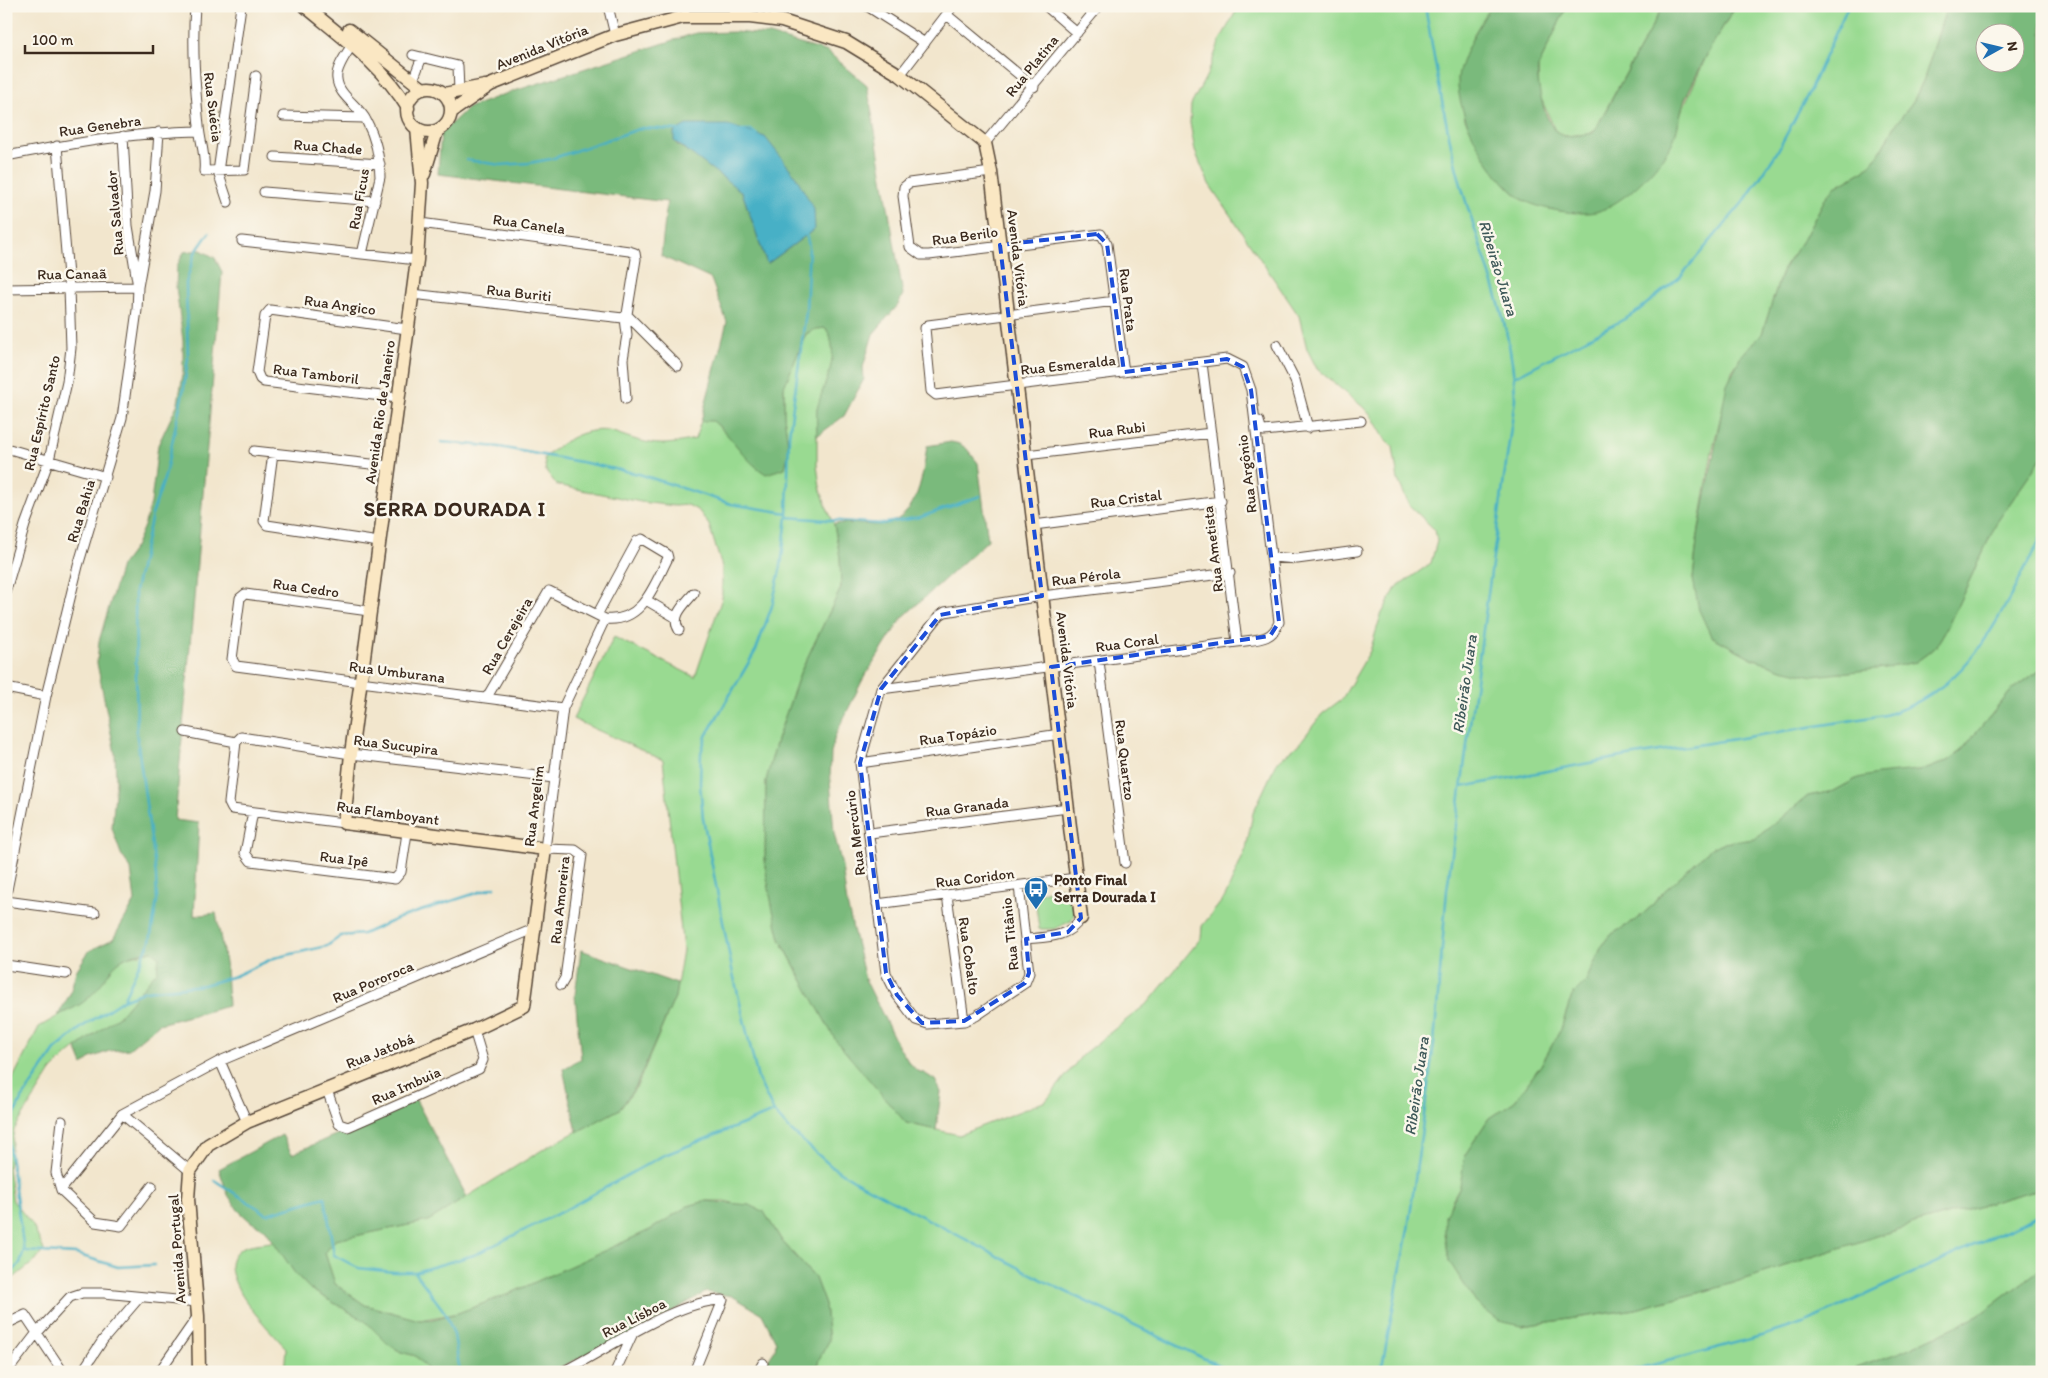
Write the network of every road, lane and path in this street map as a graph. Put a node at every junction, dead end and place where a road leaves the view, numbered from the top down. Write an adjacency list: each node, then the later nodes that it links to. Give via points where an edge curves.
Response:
1 (195, 6): 29 (street, Rua Suécia, via 193,50)
2 (241, 6): 36 (street)
3 (306, 6): 12 (street); 16 (street, via 338,22)
4 (608, 6): 11 (street)
5 (867, 6): 13 (street)
6 (953, 6): 9 (street)
7 (1046, 6): 10 (street)
8 (1099, 6): 10 (street, Rua Platina)
9 (947, 15): 13 (street); 18 (street)
10 (1077, 33): 18 (street, Rua Platina)
11 (615, 35): 14 (street, Avenida Vitória, via 683,18 713,16 782,21 846,42); 17 (street, Avenida Vitória)
12 (352, 43): 22 (street, via 389,79); 25 (street, Rua Ficus, via 336,80)
13 (925, 43): 14 (street)
14 (900, 75): 31 (street, Avenida Vitória)
15 (256, 76): 36 (street, via 244,170)
16 (413, 80): 19 (street); 20 (street, via 417,56 458,66)
17 (490, 85): 20 (street, Avenida Vitória); 23 (street, Avenida Vitória)
18 (1034, 87): 31 (street, Rua Platina)
19 (423, 89): 21 (street, via 434,89); 22 (street, via 412,96)
20 (459, 91): 21 (street, Avenida Vitória)
21 (444, 94): 23 (street)
22 (408, 108): 26 (street, via 410,120)
23 (451, 112): 27 (street, via 446,124)
24 (282, 116): 25 (street)
25 (365, 118): 35 (street, Rua Ficus)
26 (417, 128): 27 (street); 38 (street, Avenida Rio de Janeiro)
27 (437, 131): 38 (street, Avenida Rio de Janeiro)
28 (159, 132): 29 (street, Rua Genebra); 30 (street, Rua Genebra); 48 (street, Rua Bahia, via 155,191)
29 (199, 132): 36 (street, Rua Suécia, via 206,156 204,171)
30 (123, 136): 32 (street, Rua Genebra); 48 (street, Rua Salvador, via 128,226)
31 (985, 143): 37 (street, Avenida Vitória)
32 (57, 146): 33 (street, Rua Genebra); 49 (street, Rua Espírito Santo)
33 (6, 156)
34 (275, 157): 35 (street, Rua Chade)
35 (380, 164): 40 (street, Rua Ficus)
36 (218, 172): 41 (street)
37 (991, 172): 45 (street, Avenida Vitória); 45 (street, Rua Berilo, via 909,183 902,190 907,237 910,247 922,255)
38 (422, 183): 42 (street, Avenida Rio de Janeiro)
39 (264, 192): 40 (street)
40 (375, 201): 46 (street, Rua Ficus)
41 (228, 202)
42 (420, 223): 47 (street, Avenida Rio de Janeiro); 54 (street, Rua Canela, via 635,253)
43 (1101, 234): 45 (street, Rua Berilo); 52 (street, Rua Prata, via 1107,244)
44 (242, 242): 46 (street)
45 (1000, 245): 53 (street, Avenida Vitória)
46 (362, 254): 47 (street)
47 (417, 260): 51 (street, Avenida Rio de Janeiro)
48 (138, 287): 49 (street, Rua Canaã); 74 (street, Rua Bahia, via 122,418)
49 (69, 288): 50 (street, Rua Canaã); 72 (street, Rua Espírito Santo, via 71,348 68,374)
50 (6, 289)
51 (412, 294): 54 (street, Rua Buriti); 55 (street, Avenida Rio de Janeiro)
52 (1115, 301): 53 (street); 59 (street, Rua Prata)
53 (1009, 316): 61 (street, Avenida Vitória); 61 (street, Rua Esmeralda, via 928,325 924,331 930,388 936,394)
54 (625, 317): 58 (street); 64 (street)
55 (408, 329): 60 (street, Rua Angico, via 268,311 257,372); 63 (street, Avenida Rio de Janeiro)
56 (1277, 345): 66 (street, via 1295,380)
57 (1202, 364): 59 (street, Rua Esmeralda); 62 (street, Rua Argônio, via 1227,359 1243,367); 67 (street, Rua Ametista)
58 (678, 366)
59 (1124, 372): 61 (street, Rua Esmeralda)
60 (260, 379): 63 (street, Rua Tamboril)
61 (1017, 384): 71 (street, Avenida Vitória)
62 (1251, 390): 66 (street, via 1261,430); 79 (street, Rua Argônio)
63 (398, 398): 73 (street, Avenida Rio de Janeiro)
64 (626, 399)
65 (1361, 421): 66 (street)
66 (1308, 428)
67 (1211, 433): 71 (street, Rua Rubi); 75 (street, Rua Ametista)
68 (6, 448): 72 (street)
69 (254, 451): 70 (street)
70 (274, 454): 73 (street); 77 (street, via 264,521 267,525)
71 (1026, 455): 76 (street, Avenida Vitória)
72 (49, 460): 74 (street); 81 (street, Rua Espírito Santo, via 25,524)
73 (389, 466): 77 (street, Avenida Rio de Janeiro)
74 (106, 477): 98 (street, Rua Bahia, via 78,566)
75 (1221, 502): 76 (street, Rua Cristal); 80 (street, Rua Ametista)
76 (1034, 525): 83 (street, Avenida Vitória)
77 (379, 542): 85 (street, Avenida Rio de Janeiro)
78 (1356, 550): 79 (street, via 1297,560)
79 (1271, 557): 89 (street, Rua Argônio)
80 (1230, 573): 83 (street, Rua Pérola); 91 (street, Rua Ametista)
81 (6, 590)
82 (694, 593): 88 (street)
83 (1042, 596): 86 (street, Rua Pérola); 94 (street, Avenida Vitória)
84 (646, 600): 87 (street, via 639,610 614,620); 87 (street, Rua Angelim, via 668,558 667,554 642,539 637,541); 88 (street)
85 (370, 611): 92 (street, Rua Cedro, via 245,594 240,598); 95 (street, Avenida Rio de Janeiro)
86 (945, 612): 97 (street, Rua Mercúrio)
87 (601, 617): 99 (street, Rua Cerejeira, via 549,591); 100 (street, Rua Angelim)
88 (675, 618): 90 (street)
89 (1279, 622): 91 (street, Rua Coral, via 1270,636)
90 (679, 630)
91 (1237, 642): 93 (street, Rua Coral)
92 (232, 659): 95 (street, Rua Umburana, via 236,666)
93 (1099, 661): 94 (street, Rua Coral); 114 (street, Rua Quartzo)
94 (1051, 667): 97 (street, Rua Coral); 102 (street, Avenida Vitória)
95 (360, 682): 99 (street, Rua Umburana); 104 (street, Avenida Rio de Janeiro)
96 (6, 688): 98 (street)
97 (881, 689): 105 (street, Rua Mercúrio)
98 (46, 696): 113 (street, Rua Bahia)
99 (487, 697): 100 (street, Rua Umburana)
100 (563, 708): 106 (street, Rua Angelim)
101 (185, 732): 103 (street, Rua Sucupira)
102 (1060, 734): 105 (street, Rua Topázio); 107 (street, Avenida Vitória)
103 (236, 742): 104 (street, Rua Sucupira, via 241,738); 108 (street, Rua Flamboyant, via 229,803 232,809)
104 (351, 754): 106 (street, Rua Sucupira); 109 (street, Avenida Rio de Janeiro)
105 (860, 763): 111 (street, Rua Mercúrio)
106 (554, 778): 112 (street, Rua Angelim)
107 (1068, 808): 111 (street, Rua Granada); 115 (street, Avenida Vitória)
108 (253, 812): 109 (street, Rua Flamboyant); 110 (street, Rua Ipê, via 245,853 251,861 395,879 401,872)
109 (344, 823): 110 (street, Rua Flamboyant)
110 (407, 833): 112 (street, Rua Flamboyant)
111 (870, 833): 120 (street, Rua Mercúrio)
112 (545, 849): 123 (street, Rua Angelim); 127 (street, Rua Amoreira, via 579,851 582,855 565,978)
113 (10, 859): 117 (street, Rua Bahia)
114 (1125, 863)
115 (1076, 878): 116 (street, Rua Coridon); 122 (street, Avenida Vitória)
116 (1019, 886): 118 (street, Rua Coridon); 124 (street, Rua Titânio)
117 (6, 895)
118 (947, 895): 120 (street, Rua Coridon); 129 (street, Rua Cobalto)
119 (6, 901): 121 (street)
120 (877, 904): 129 (street, Rua Mercúrio, via 886,973 897,995 922,1023)
121 (95, 914)
122 (1081, 918): 124 (street, via 1068,932)
123 (536, 928): 128 (street, Rua Angelim); 131 (street, Rua Pororoca)
124 (1026, 939): 129 (street, Rua Titânio, via 1028,978 1025,983)
125 (6, 965): 126 (street)
126 (66, 974)
127 (561, 985)
128 (524, 1006): 130 (street, Rua Jatobá)
129 (964, 1021)
130 (474, 1030): 132 (street, Rua Jatobá); 132 (street, Rua Imbuia, via 482,1060 479,1069 348,1127 339,1124)
131 (220, 1061): 133 (street, Rua Pororoca); 135 (street)
132 (327, 1090): 135 (street, Rua Jatobá)
133 (122, 1114): 136 (street); 138 (street)
134 (62, 1121): 138 (street, via 56,1173)
135 (247, 1122): 136 (street, via 208,1146)
136 (190, 1171): 140 (street, Avenida Portugal, via 188,1200)
137 (152, 1186): 138 (street, via 121,1226 95,1222)
138 (61, 1190)
139 (139, 1298): 140 (street); 144 (street, via 82,1293 70,1297); 148 (street, via 103,1340)
140 (197, 1302): 141 (street, Avenida Portugal)
141 (198, 1316): 149 (street); 150 (street, Avenida Portugal)
142 (6, 1324): 144 (street, via 25,1315)
143 (633, 1333): 151 (street, Rua Lísboa); 152 (street); 153 (street, Rua Lísboa, via 683,1309 708,1300 723,1300)
144 (36, 1334): 146 (street); 147 (street)
145 (763, 1363): 154 (street)
146 (7, 1372)
147 (63, 1372)
148 (82, 1372)
149 (159, 1372)
150 (199, 1372)
151 (562, 1372)
152 (615, 1372)
153 (694, 1372)
154 (758, 1372)

